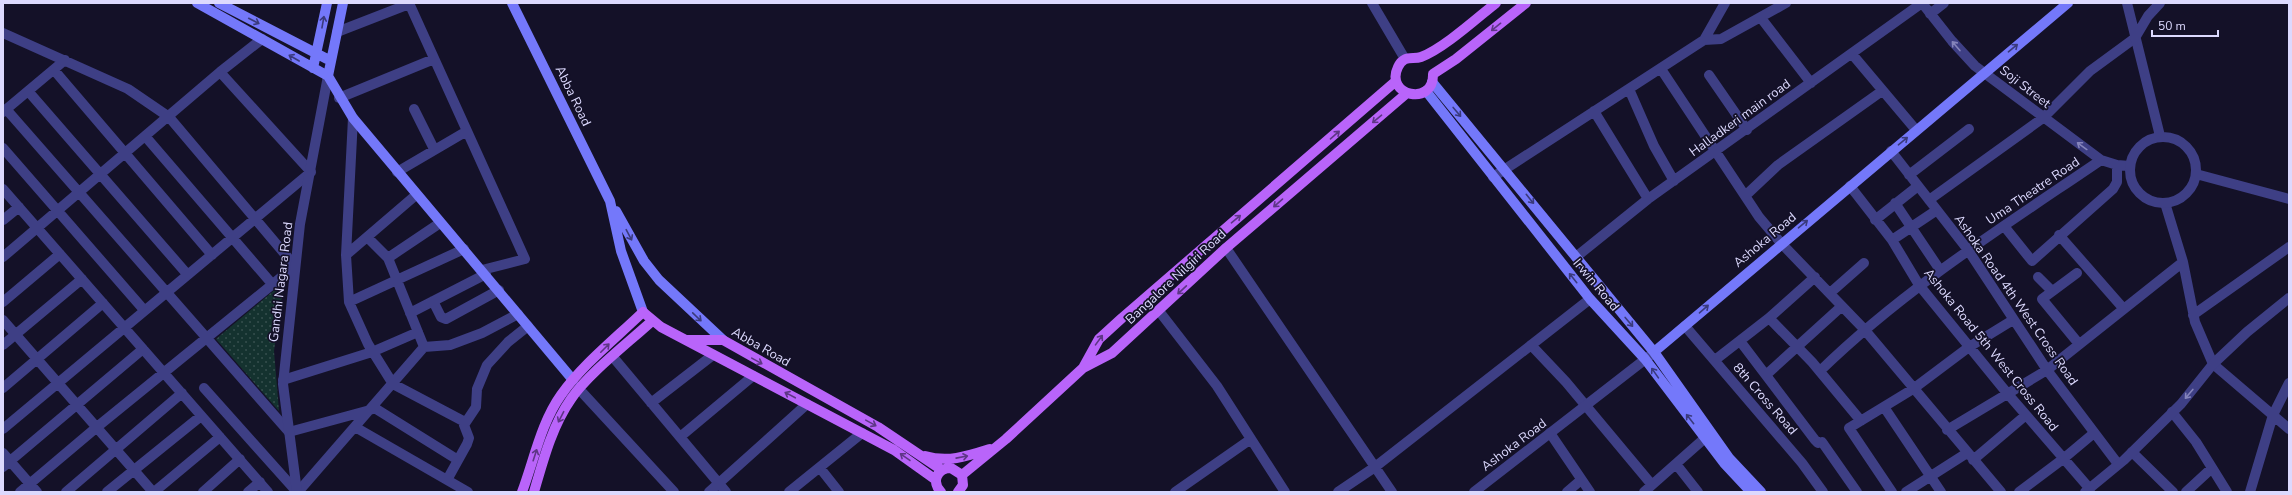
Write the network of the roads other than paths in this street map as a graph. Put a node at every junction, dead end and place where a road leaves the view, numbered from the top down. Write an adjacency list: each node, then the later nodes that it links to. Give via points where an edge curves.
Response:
1 (197, 3): 22 (main road)
2 (219, 3): 24 (main road, one-way to 24)
3 (327, 3): 24 (main road, one-way to 3)
4 (343, 3): 20 (main road)
5 (409, 3): 20 (street); 26 (street)
6 (512, 3): 83 (main road, Abba Road)
7 (1372, 3): 27 (street)
8 (1496, 3): 27 (main road, via 1450,40 1420,58)
9 (1526, 3): 37 (main road, one-way to 37)
10 (1725, 3): 23 (street)
11 (1786, 3): 18 (street)
12 (1922, 3): 17 (street, Soji Street); 25 (street, Halladkeri main road)
13 (1944, 3): 17 (street)
14 (2068, 3): 34 (main road, Ashoka Road, one-way to 14)
15 (2126, 3): 21 (street)
16 (2160, 3): 21 (street, via 2148,16)
17 (1930, 14): 34 (street, Soji Street, one-way to 17, via 1968,60)
18 (1760, 18): 23 (street, via 1721,39); 39 (street)
19 (3, 32): 28 (street)
20 (337, 32): 29 (main road)
21 (2136, 38): 51 (street, via 2090,71); 57 (street)
22 (262, 39): 30 (main road, one-way to 22); 33 (street)
23 (1704, 40): 31 (street)
24 (317, 53): 29 (main road); 30 (main road)
25 (1852, 54): 39 (street, Halladkeri main road); 43 (street)
26 (434, 59): 45 (street); 55 (street)
27 (1405, 59): 38 (main road, via 1399,65)
28 (65, 60): 32 (street); 49 (street, via 128,89)
29 (331, 61): 36 (main road)
30 (313, 68): 36 (main road)
31 (1661, 69): 40 (street); 61 (street)
32 (54, 70): 41 (street); 62 (street)
33 (220, 72): 49 (street); 67 (street)
34 (1985, 72): 51 (street, Soji Street); 53 (main road, Ashoka Road)
35 (1708, 75): 52 (street)
36 (328, 76): 45 (main road); 67 (street, Gandhi Nagara Road)
37 (1433, 78): 42 (main road); 66 (main road, Irwin Road, one-way to 66)
38 (1396, 81): 44 (main road, via 1400,89); 171 (main road, one-way to 38, via 1099,339 1110,328)
39 (1811, 83): 52 (street, Halladkeri main road)
40 (1629, 89): 48 (street); 73 (street, via 1654,146)
41 (28, 91): 47 (street); 69 (street)
42 (1426, 91): 44 (main road, via 1416,95); 72 (main road, Irwin Road)
43 (1882, 91): 53 (street); 79 (street, via 1778,165)
44 (1407, 93): 102 (main road, Bangalore Nilgiri Road, one-way to 102)
45 (339, 98): 50 (main road)
46 (414, 109): 59 (street)
47 (4, 111): 77 (street)
48 (1594, 111): 66 (street); 80 (street)
49 (169, 117): 56 (street); 89 (street)
50 (353, 118): 68 (main road); 107 (street)
51 (2043, 118): 63 (street, Soji Street, one-way to 51); 82 (street)
52 (1747, 130): 61 (street, Halladkeri main road)
53 (1916, 130): 60 (main road, Ashoka Road, one-way to 53)
54 (1969, 130): 70 (street)
55 (467, 131): 59 (street); 115 (street, via 525,259)
56 (145, 136): 62 (street); 98 (street)
57 (2160, 136): 65 (street, via 2149,139 2139,146); 71 (street, via 2170,137 2187,147 2196,164)
58 (3, 148): 88 (street)
59 (434, 149): 68 (street)
60 (1892, 151): 70 (street, Ashoka Road 4th West Cross Road); 74 (main road, Ashoka Road)
61 (1716, 152): 73 (street, Halladkeri main road); 79 (street)
62 (125, 153): 69 (street); 106 (street)
63 (2101, 160): 64 (street, Soji Street); 93 (street, Uma Theatre Road)
64 (2117, 166): 65 (street, Soji Street); 96 (street, via 2117,182 2113,189)
65 (2130, 166): 85 (street, via 2130,177 2135,188 2148,199)
66 (1505, 169): 72 (street); 109 (main road, Irwin Road, one-way to 109)
67 (310, 172): 89 (street); 113 (street, Gandhi Nagara Road)
68 (397, 172): 78 (main road)
69 (100, 174): 77 (street); 117 (street)
70 (1909, 174): 75 (street, Ashoka Road 4th West Cross Road)
71 (2196, 174): 81 (street); 85 (street, via 2189,191 2174,201)
72 (1493, 177): 129 (main road, Irwin Road, one-way to 72)
73 (1674, 181): 80 (street, Halladkeri main road)
74 (1850, 186): 91 (street, Ashoka Road 5th West Cross Road); 100 (main road, Ashoka Road, one-way to 74)
75 (1918, 186): 82 (street, Ashoka Road 4th West Cross Road); 84 (street)
76 (3, 189): 86 (street)
77 (79, 192): 88 (street); 125 (street)
78 (416, 194): 92 (main road); 97 (street)
79 (1745, 196): 100 (street)
80 (1648, 199): 109 (street, Halladkeri main road)
81 (2289, 199)
82 (1930, 200): 87 (street, Ashoka Road 4th West Cross Road)
83 (610, 201): 137 (main road, Abba Road, via 621,251); 154 (main road, Abba Road, one-way to 154, via 644,261 659,280)
84 (1895, 203): 91 (street); 95 (street)
85 (2165, 203): 111 (street)
86 (19, 207): 90 (street); 94 (street)
87 (1937, 210): 95 (street); 104 (street, Ashoka Road 4th West Cross Road)
88 (57, 211): 94 (street); 136 (street)
89 (255, 219): 98 (street); 113 (street)
90 (3, 220)
91 (1875, 220): 99 (street, Ashoka Road 5th West Cross Road)
92 (440, 223): 103 (main road); 110 (street)
93 (2004, 226): 96 (street, via 2032,261); 104 (street, Uma Theatre Road)
94 (37, 228): 105 (street); 108 (street)
95 (1911, 228): 99 (street); 114 (street)
96 (2059, 235): 135 (street)
97 (367, 237): 107 (street); 110 (street)
98 (233, 238): 106 (street); 122 (street)
99 (1892, 240): 123 (street, Ashoka Road 5th West Cross Road)
100 (1781, 243): 118 (street); 147 (main road, Ashoka Road, one-way to 100)
101 (2289, 247): 141 (street)
102 (1226, 248): 138 (main road, Bangalore Nilgiri Road, one-way to 138); 225 (street)
103 (464, 250): 115 (main road); 121 (street)
104 (1968, 250): 114 (street, Uma Theatre Road); 144 (street, Ashoka Road 4th West Cross Road)
105 (60, 254): 120 (street); 131 (street)
106 (212, 255): 117 (street)
107 (346, 255): 132 (street)
108 (3, 257)
109 (1576, 257): 164 (main road, Irwin Road, one-way to 164)
110 (388, 258): 121 (street)
111 (2183, 262): 135 (street); 141 (street)
112 (1864, 263): 127 (street)
113 (295, 266): 122 (street); 177 (street, Gandhi Nagara Road)
114 (1940, 270): 123 (street, Uma Theatre Road)
115 (484, 272): 124 (main road); 130 (street)
116 (2077, 273): 126 (street)
117 (187, 274): 125 (street)
118 (1815, 277): 127 (street); 142 (street)
119 (2038, 277): 126 (street)
120 (82, 279): 133 (street); 151 (street)
121 (397, 280): 132 (street); 139 (street)
122 (273, 285): 152 (street)
123 (1919, 285): 149 (street, Uma Theatre Road); 161 (street, Ashoka Road 5th West Cross Road)
124 (499, 290): 130 (street, via 446,319 441,318); 140 (main road)
125 (166, 291): 136 (street); 152 (street)
126 (2052, 291): 156 (street, via 2042,299)
127 (1830, 293): 134 (street)
128 (2289, 298): 170 (street)
129 (1590, 299): 158 (street); 168 (main road, Irwin Road)
130 (433, 301): 139 (street)
131 (3, 302)
132 (349, 302): 163 (street)
133 (103, 303): 148 (street); 167 (street)
134 (1842, 306): 149 (street); 159 (street)
135 (2123, 308): 156 (street)
136 (144, 310): 148 (street)
137 (643, 312): 145 (main road); 178 (main road, one-way to 137)
138 (1159, 312): 171 (main road, Bangalore Nilgiri Road, via 1112,352); 212 (street, via 1217,386)
139 (410, 313): 150 (street)
140 (518, 314): 146 (main road); 160 (street, via 482,333 450,345)
141 (2194, 315): 170 (street)
142 (1769, 318): 155 (street); 159 (street)
143 (3, 320): 151 (street)
144 (2013, 320): 161 (street); 172 (street, Ashoka Road 4th West Cross Road)
145 (652, 321): 153 (main road); 166 (main road)
146 (528, 326): 178 (main road); 199 (street, via 508,342 487,365 477,389 476,407)
147 (1685, 326): 164 (main road, Ashoka Road); 169 (street, 8th Cross Road)
148 (124, 327): 162 (street); 179 (street)
149 (1864, 329): 173 (street, Uma Theatre Road); 185 (street)
150 (418, 332): 160 (street); 163 (street)
151 (15, 335): 157 (street); 167 (street)
152 (207, 338): 174 (street); 205 (street)
153 (686, 340): 154 (main road); 165 (main road)
154 (723, 340): 214 (main road, Abba Road, one-way to 214, via 878,427)
155 (1740, 341): 169 (street); 175 (street)
156 (2079, 344): 172 (street)
157 (3, 345)
158 (1531, 345): 191 (street); 225 (street)
159 (1798, 346): 173 (street); 175 (street)
160 (424, 347): 181 (street)
161 (1969, 347): 185 (street); 187 (street, Ashoka Road 5th West Cross Road)
162 (143, 349): 174 (street); 190 (street)
163 (372, 352): 177 (street); 181 (street)
164 (1654, 352): 168 (street, Ashoka Road); 269 (main road, Irwin Road, via 1729,458)
165 (713, 355): 176 (main road); 188 (street)
166 (613, 357): 184 (main road); 188 (street)
167 (37, 359): 179 (street); 182 (street)
168 (1645, 359): 191 (street, Ashoka Road); 211 (main road, Irwin Road, one-way to 168)
169 (1715, 360): 270 (street, 8th Cross Road, via 1802,463)
170 (2213, 364): 194 (street, one-way to 194); 196 (street)
171 (1083, 368): 213 (main road, Bangalore Nilgiri Road)
172 (2047, 370): 187 (street); 207 (street, Ashoka Road 4th West Cross Road)
173 (1820, 371): 198 (street)
174 (164, 373): 186 (street); 200 (street)
175 (1766, 375): 271 (street, via 1815,440 1818,443 1822,442)
176 (753, 376): 189 (main road, one-way to 176); 210 (street)
177 (283, 380): 205 (street, Gandhi Nagara Road)
178 (573, 380): 251 (main road, one-way to 178, via 542,434 560,396)
179 (58, 383): 190 (street); 203 (street)
180 (2289, 383): 196 (street)
181 (393, 384): 193 (street); 199 (street)
182 (3, 388)
183 (204, 388): 249 (street)
184 (579, 389): 252 (main road, one-way to 252, via 570,400 551,439); 253 (street)
185 (1913, 389): 192 (street); 204 (street)
186 (182, 393): 197 (street); 215 (street)
187 (2007, 393): 195 (street, Ashoka Road 5th West Cross Road); 204 (street)
188 (651, 403): 210 (street)
189 (807, 404): 206 (main road); 236 (street)
190 (78, 406): 200 (street); 222 (street)
191 (1586, 406): 208 (street, Ashoka Road); 238 (street)
192 (1884, 407): 198 (street); 231 (street)
193 (371, 408): 201 (street); 205 (street); 221 (street)
194 (2172, 412): 216 (street); 227 (street, via 2196,442)
195 (2026, 415): 218 (street); 220 (street, Ashoka Road 5th West Cross Road)
196 (2273, 415): 202 (street); 280 (street)
197 (202, 416): 209 (street); 228 (street)
198 (1861, 421): 272 (street, via 1849,428)
199 (465, 422): 221 (street, via 469,438)
200 (97, 427): 215 (street); 237 (street)
201 (355, 427): 232 (street); 249 (street)
202 (2289, 429)
203 (3, 430)
204 (1948, 430): 218 (street)
205 (289, 432): 249 (street, Gandhi Nagara Road)
206 (862, 433): 226 (street); 233 (main road, one-way to 206, via 905,456)
207 (2094, 433): 220 (street); 224 (street, Ashoka Road 4th West Cross Road)
208 (1550, 434): 234 (street); 263 (street, Ashoka Road)
209 (220, 436): 219 (street); 245 (street)
210 (680, 437): 236 (street)
211 (1704, 438): 223 (street); 268 (main road, Irwin Road)
212 (1251, 440): 259 (street); 260 (street)
213 (996, 447): 214 (main road, one-way to 213, via 943,459 968,456); 230 (main road, Bangalore Nilgiri Road)
214 (911, 449): 229 (main road, Abba Road)
215 (116, 450): 228 (street); 243 (street)
216 (2132, 452): 224 (street); 277 (street)
217 (3, 453): 222 (street)
218 (1970, 456): 231 (street); 275 (street)
219 (240, 459): 235 (street); 246 (street)
220 (2064, 459): 239 (street, Ashoka Road 5th West Cross Road); 276 (street)
221 (458, 460): 232 (street)
222 (6, 464): 237 (street)
223 (1676, 464): 238 (street); 267 (street)
224 (2118, 464): 239 (street)
225 (1375, 467): 261 (street); 262 (street)
226 (820, 468): 256 (street); 257 (street)
227 (2212, 468): 278 (street); 279 (street)
228 (132, 470): 244 (street); 245 (street)
229 (942, 470): 230 (main road, via 951,468); 233 (main road)
230 (962, 475): 240 (main road)
231 (1931, 477): 273 (street); 274 (street)
232 (447, 480): 250 (street)
233 (936, 480): 258 (main road)
234 (1581, 480): 264 (street); 265 (street)
235 (260, 482): 247 (street); 248 (street)
236 (719, 483): 254 (street); 255 (street)
237 (30, 484): 241 (street); 242 (street)
238 (1652, 485): 266 (street)
239 (2087, 490)
240 (960, 491)
241 (20, 492)
242 (37, 492)
243 (66, 492)
244 (107, 492)
245 (153, 492)
246 (203, 492)
247 (248, 492)
248 (268, 492)
249 (297, 492)
250 (468, 492)
251 (522, 492)
252 (534, 492)
253 (674, 492)
254 (709, 492)
255 (726, 492)
256 (789, 492)
257 (838, 492)
258 (940, 492)
259 (1175, 492)
260 (1285, 492)
261 (1338, 492)
262 (1392, 492)
263 (1474, 492)
264 (1567, 492)
265 (1590, 492)
266 (1644, 492)
267 (1698, 492)
268 (1751, 492)
269 (1761, 492)
270 (1823, 492)
271 (1856, 492)
272 (1892, 492)
273 (1906, 492)
274 (1941, 492)
275 (2001, 492)
276 (2019, 492)
277 (2173, 492)
278 (2186, 492)
279 (2227, 492)
280 (2250, 492)

